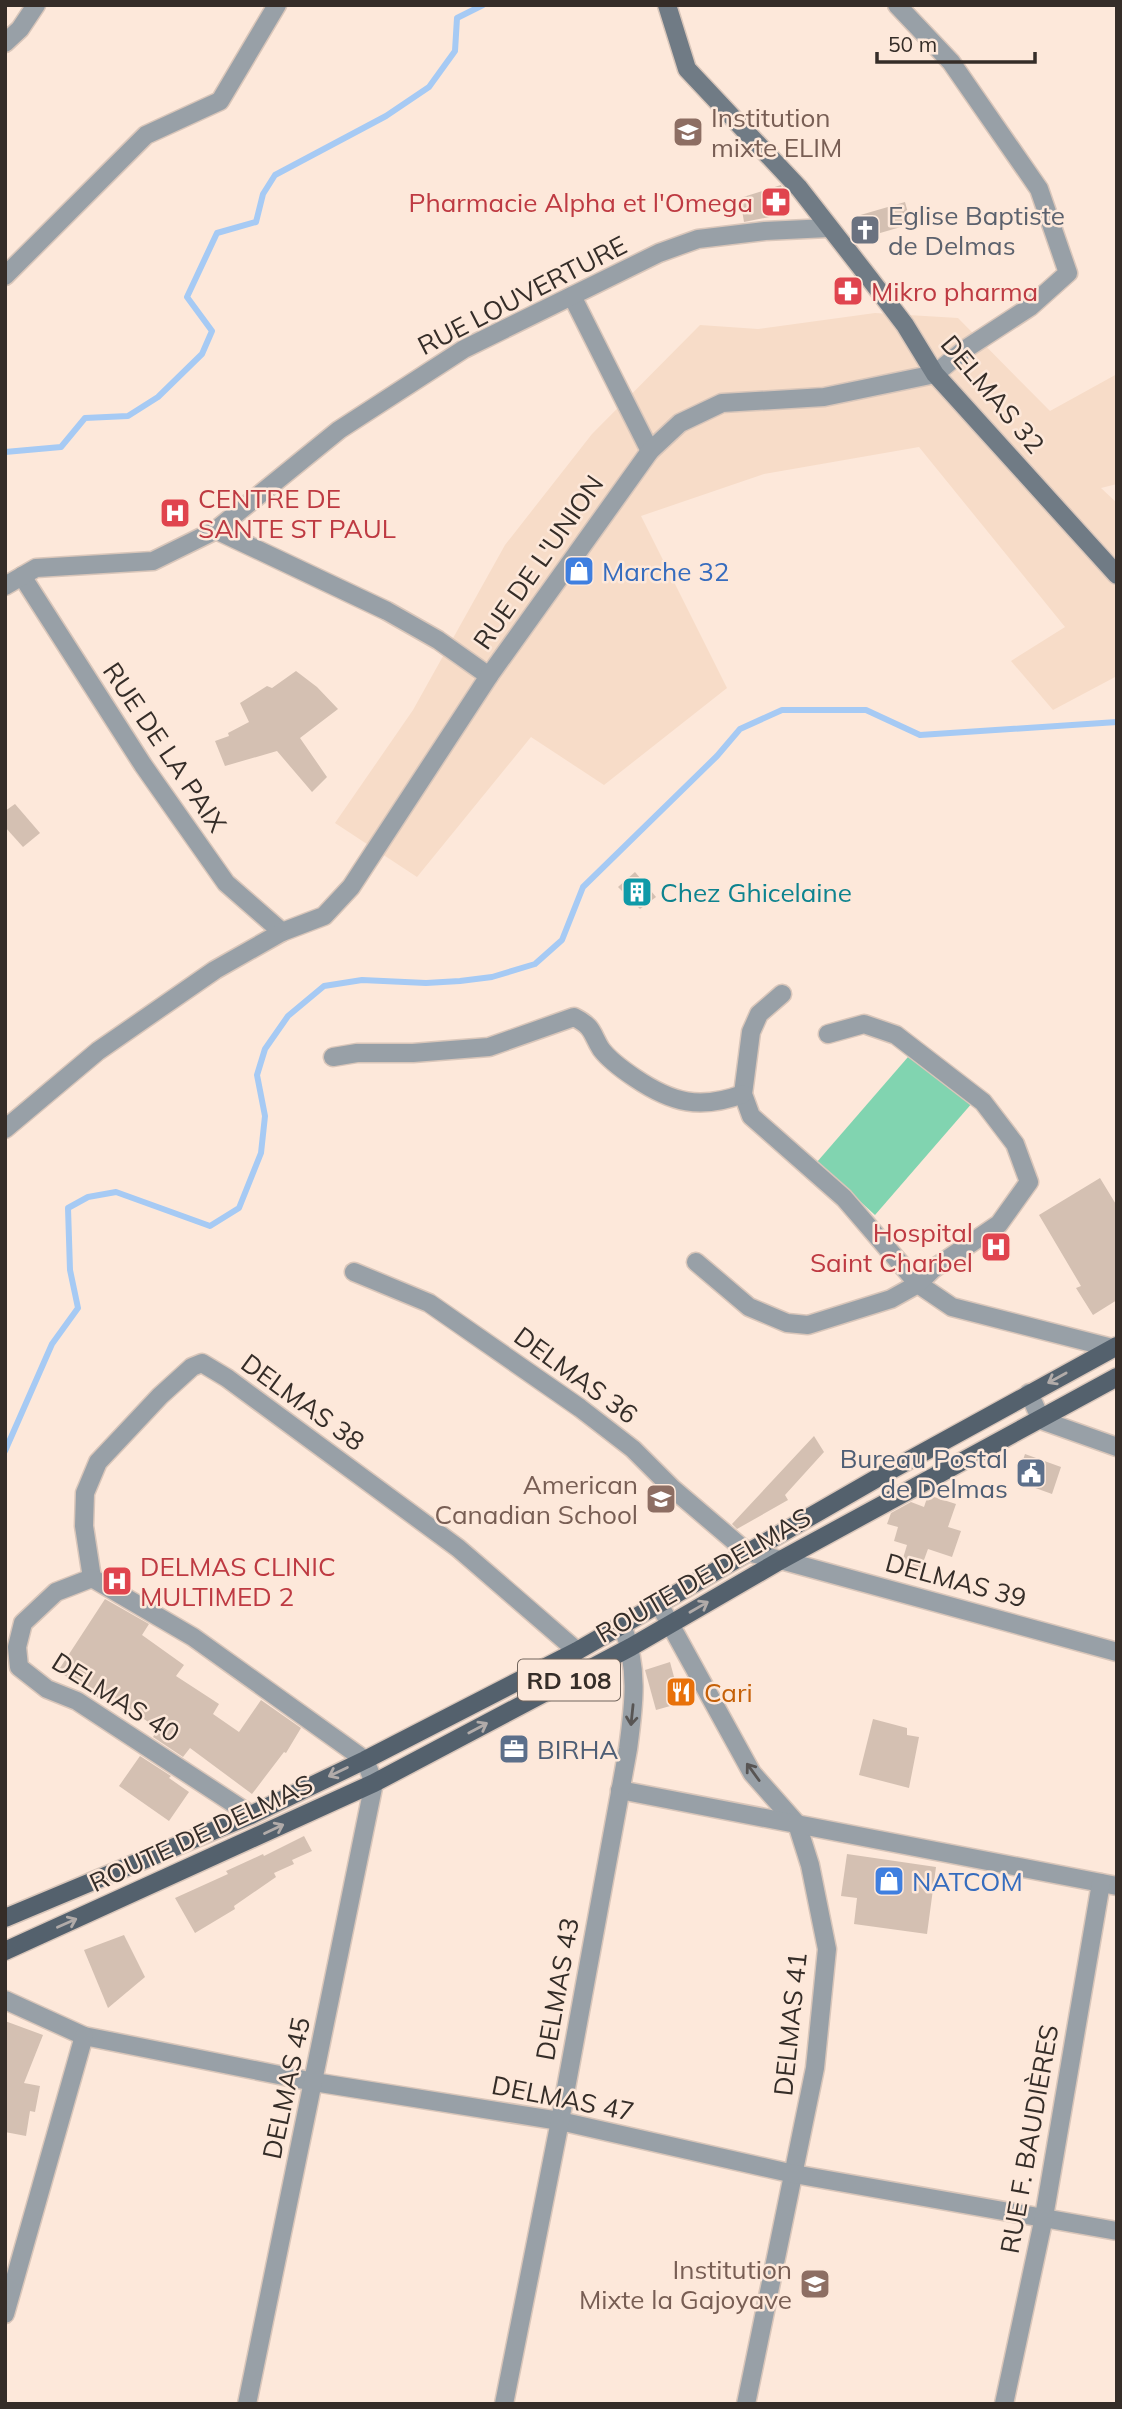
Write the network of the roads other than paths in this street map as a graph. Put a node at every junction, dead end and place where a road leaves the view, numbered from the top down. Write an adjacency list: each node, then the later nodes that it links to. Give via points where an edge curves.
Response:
1 (36, 5): 5 (street)
2 (277, 5): 7 (street, via 219,101 146,135)
3 (667, 5): 6 (street, DELMAS 32, via 687,69 799,188)
4 (897, 5): 9 (street, via 951,62 1039,189 1068,273 1030,307)
5 (5, 43)
6 (828, 228): 8 (street, RUE LOUVERTURE, via 698,239); 9 (street, DELMAS 32, via 898,316)
7 (5, 276)
8 (572, 296): 10 (street); 11 (street, RUE LOUVERTURE, via 464,349 339,430)
9 (935, 374): 10 (street, RUE DE L'UNION, via 824,397 722,403 680,423); 12 (street, DELMAS 32)
10 (650, 451): 15 (street, RUE DE L'UNION)
11 (216, 530): 13 (street, RUE LOUVERTURE, via 153,561 36,568); 15 (street, via 387,611)
12 (1117, 575)
13 (22, 576): 14 (street, RUE LOUVERTURE); 16 (street, RUE DE LA PAIX, via 226,883)
14 (5, 586)
15 (489, 676): 16 (street, RUE DE L'UNION, via 351,887 324,916)
16 (282, 932): 21 (street, RUE DE L'UNION, via 215,970 98,1051)
17 (782, 994): 20 (street, via 759,1014 751,1032)
18 (828, 1034): 24 (street, via 864,1024 896,1035 983,1102 1015,1144 1029,1182 999,1224)
19 (333, 1057): 20 (street, via 489,1047 574,1017 594,1032 614,1063 654,1091 703,1104)
20 (743, 1094): 24 (street, via 751,1116 844,1198)
21 (5, 1129)
22 (696, 1262): 24 (street, via 749,1307 787,1323 808,1325 854,1312)
23 (354, 1272): 30 (street, DELMAS 36, via 429,1303 580,1408 633,1449)
24 (918, 1284): 25 (street, via 951,1307)
25 (1114, 1347): 27 (main road, ROUTE DE DELMAS / RD 108, one-way to 27)
26 (1117, 1377): 28 (main road, ROUTE DE DELMAS / RD 108)
27 (1029, 1394): 28 (street); 30 (main road, ROUTE DE DELMAS / RD 108)
28 (1041, 1419): 29 (street); 31 (main road, ROUTE DE DELMAS / RD 108)
29 (1117, 1447)
30 (747, 1552): 31 (street, DELMAS 39); 33 (main road, ROUTE DE DELMAS / RD 108)
31 (781, 1560): 34 (main road, ROUTE DE DELMAS / RD 108, one-way to 31); 38 (street, DELMAS 39)
32 (92, 1578): 37 (street, DELMAS 38, via 84,1526 85,1493 98,1462 160,1396 202,1363 457,1548); 39 (street, via 192,1637); 42 (street, DELMAS 40, via 56,1592 23,1623 17,1647 19,1667)
33 (659, 1604): 34 (street, DELMAS 41); 35 (main road, ROUTE DE DELMAS / RD 108)
34 (670, 1624): 36 (main road, ROUTE DE DELMAS / RD 108); 43 (street, DELMAS 41, one-way to 34, via 752,1773)
35 (622, 1625): 36 (street, DELMAS 43); 37 (main road, ROUTE DE DELMAS / RD 108)
36 (631, 1647): 40 (main road, ROUTE DE DELMAS / RD 108, one-way to 36); 41 (street, DELMAS 43, one-way to 41, via 633,1709)
37 (576, 1651): 39 (main road, ROUTE DE DELMAS / RD 108)
38 (1117, 1651)
39 (365, 1760): 40 (street); 42 (main road, ROUTE DE DELMAS / RD 108, one-way to 42)
40 (374, 1783): 46 (main road, ROUTE DE DELMAS / RD 108, one-way to 40); 49 (street, DELMAS 45)
41 (620, 1790): 43 (street); 50 (street, DELMAS 43)
42 (251, 1815): 45 (main road, ROUTE DE DELMAS / RD 108)
43 (797, 1824): 44 (street); 51 (street, DELMAS 41, via 827,1949 815,2068)
44 (1109, 1884): 52 (street, RUE F. BAUDIÈRES)
45 (5, 1918)
46 (5, 1951)
47 (5, 2000): 48 (street, DELMAS 47)
48 (84, 2036): 49 (street, DELMAS 47); 54 (street)
49 (314, 2082): 50 (street, DELMAS 47); 55 (street, DELMAS 45)
50 (560, 2121): 51 (street, DELMAS 47); 56 (street, DELMAS 43)
51 (794, 2174): 52 (street, DELMAS 47); 57 (street, DELMAS 41)
52 (1044, 2217): 53 (street, DELMAS 47); 58 (street, RUE F. BAUDIÈRES)
53 (1117, 2231)
54 (5, 2314)
55 (247, 2404)
56 (504, 2404)
57 (746, 2404)
58 (1004, 2404)

